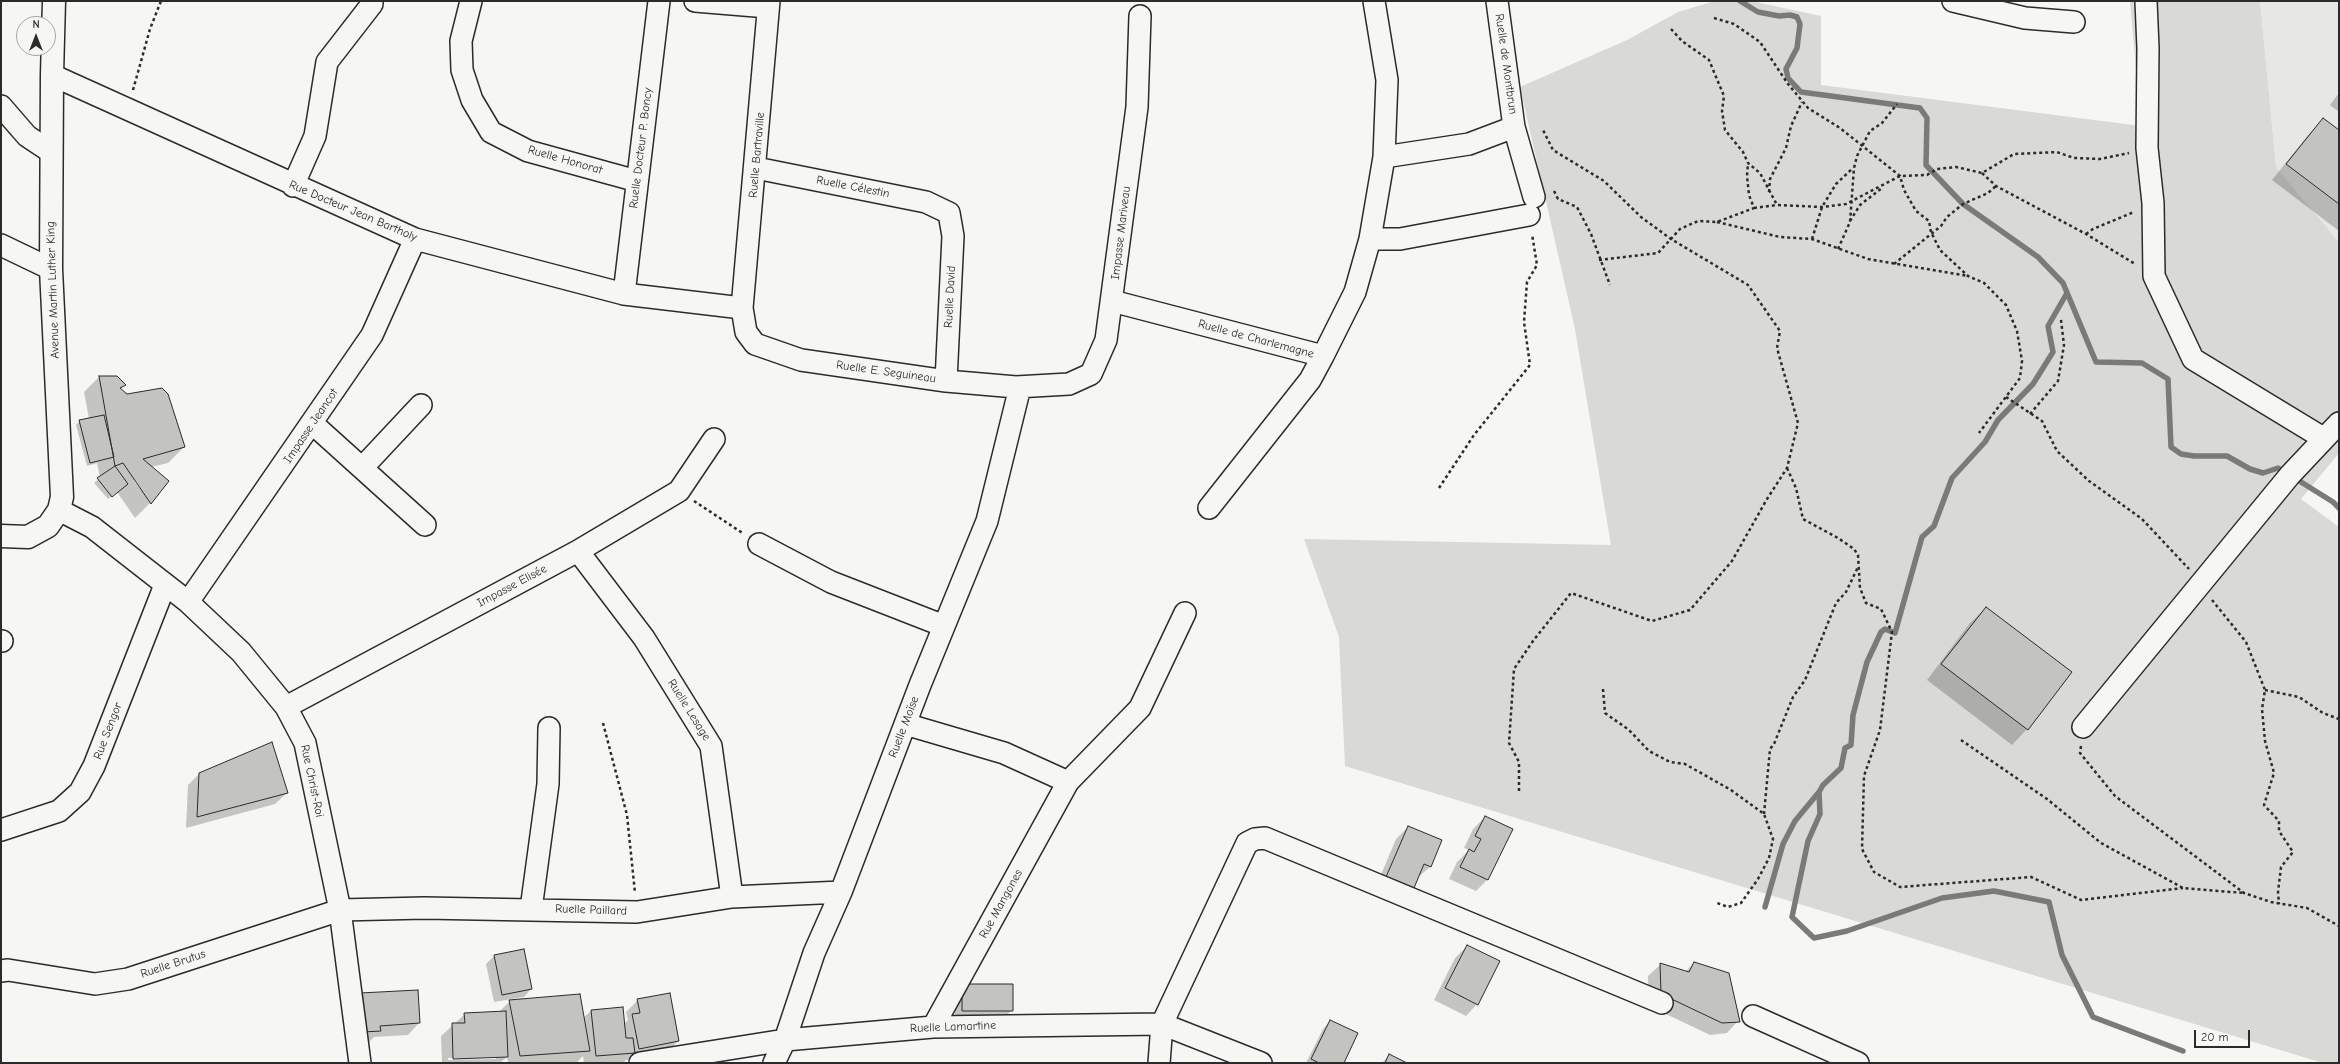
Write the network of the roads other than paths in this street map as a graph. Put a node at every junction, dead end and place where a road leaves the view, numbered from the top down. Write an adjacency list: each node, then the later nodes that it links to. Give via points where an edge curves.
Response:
1 (54, 1): 13 (main road, Avenue Martin Luther King)
2 (372, 1): 20 (street, via 326,62 315,136)
3 (470, 1): 19 (street, Ruelle Honorat, via 461,41 462,70 472,100 491,132 528,151)
4 (659, 1): 19 (street, Ruelle Docteur P. Boncy)
5 (695, 1): 10 (street)
6 (1374, 1): 17 (street, Ruelle de Charlemagne, via 1388,80)
7 (1497, 1): 15 (street, Ruelle de Montbrun)
8 (1954, 1): 12 (street, via 2025,18)
9 (2146, 1): 36 (street, via 2147,148 2153,203 2154,276 2193,359)
10 (768, 4): 18 (street, Ruelle Bartraville)
11 (1140, 16): 27 (street, Impasse Mariveau, via 1137,107)
12 (2074, 22)
13 (52, 75): 16 (main road, Avenue Martin Luther King); 20 (street, Rue Docteur Jean Bartholy)
14 (1, 106): 16 (street, via 27,136)
15 (1514, 127): 17 (street, via 1469,144); 23 (street, Ruelle de Montbrun, via 1532,206 1400,240)
16 (51, 152): 25 (main road, Avenue Martin Luther King)
17 (1384, 157): 23 (street, Ruelle de Charlemagne)
18 (756, 168): 21 (street, Ruelle Célestin, via 926,202); 28 (street, Ruelle Bartraville)
19 (637, 181): 26 (street, Ruelle Docteur P. Boncy)
20 (292, 186): 22 (street, Rue Docteur Jean Bartholy)
21 (948, 213): 31 (street, Ruelle David, via 953,236)
22 (415, 239): 26 (street, Rue Docteur Jean Bartholy); 35 (street, Impasse Jeancot, via 372,335)
23 (1370, 239): 30 (street, Ruelle de Charlemagne, via 1355,292)
24 (1, 245): 25 (street)
25 (51, 269): 40 (main road, Avenue Martin Luther King, via 62,497)
26 (624, 294): 28 (street, Rue Docteur Jean Bartholy)
27 (1112, 301): 30 (street, Ruelle de Charlemagne); 32 (street, Impasse Mariveau, via 1106,340 1091,374 1068,384)
28 (742, 308): 29 (street, Ruelle Bartraville, via 746,332)
29 (755, 344): 31 (street, Ruelle E. Seguineau, via 801,360)
30 (1323, 356): 39 (street, via 1310,380)
31 (946, 381): 32 (street, Ruelle E. Seguineau)
32 (1020, 387): 48 (street, Ruelle Moïse, via 987,521)
33 (421, 405): 38 (street)
34 (2339, 423): 36 (street)
35 (313, 424): 38 (street); 46 (street, Impasse Jeancot)
36 (2323, 438): 51 (street)
37 (714, 439): 44 (street, Impasse Elisée, via 679,491)
38 (362, 468): 41 (street)
39 (1209, 508)
40 (59, 510): 42 (main road, Avenue Martin Luther King, via 48,526 28,537); 45 (street, Rue Christ-Roi, via 92,527)
41 (425, 525)
42 (1, 536)
43 (759, 544): 48 (street, via 831,582)
44 (578, 551): 49 (street, Impasse Elisée); 56 (street, Ruelle Lesage, via 644,638 711,746)
45 (165, 585): 46 (street, Rue Christ-Roi); 54 (street, Rue Sengor, via 94,766 80,792 59,811)
46 (188, 602): 49 (street, Rue Christ-Roi, via 241,652)
47 (1185, 613): 53 (street, Rue Mangones, via 1140,708)
48 (944, 626): 50 (street, Ruelle Moïse)
49 (286, 707): 58 (street, Rue Christ-Roi, via 305,743)
50 (905, 724): 53 (street, via 1004,753); 55 (street, Ruelle Moïse)
51 (2083, 727)
52 (549, 728): 57 (street, via 548,784)
53 (1068, 782): 63 (street, Rue Mangones)
54 (1, 830)
55 (841, 892): 56 (street, Ruelle Paillard); 64 (street, Ruelle Moïse, via 814,953)
56 (732, 897): 57 (street, Ruelle Paillard, via 637,912)
57 (531, 909): 58 (street, Ruelle Paillard)
58 (340, 910): 59 (street, Ruelle Brutus, via 128,979 95,984); 65 (street, Rue Christ-Roi)
59 (1, 970)
60 (1662, 1003): 62 (street, via 1264,838 1247,843)
61 (1753, 1016): 70 (street)
62 (1162, 1024): 63 (street, Ruelle Lamartine); 68 (street); 69 (street, Ruelle Lamartine)
63 (933, 1027): 64 (street, Ruelle Lamartine)
64 (785, 1040): 66 (street, Ruelle Lamartine); 67 (street, Ruelle Moïse)
65 (360, 1063)
66 (640, 1063)
67 (774, 1063)
68 (1159, 1063)
69 (1262, 1063)
70 (1858, 1063)

